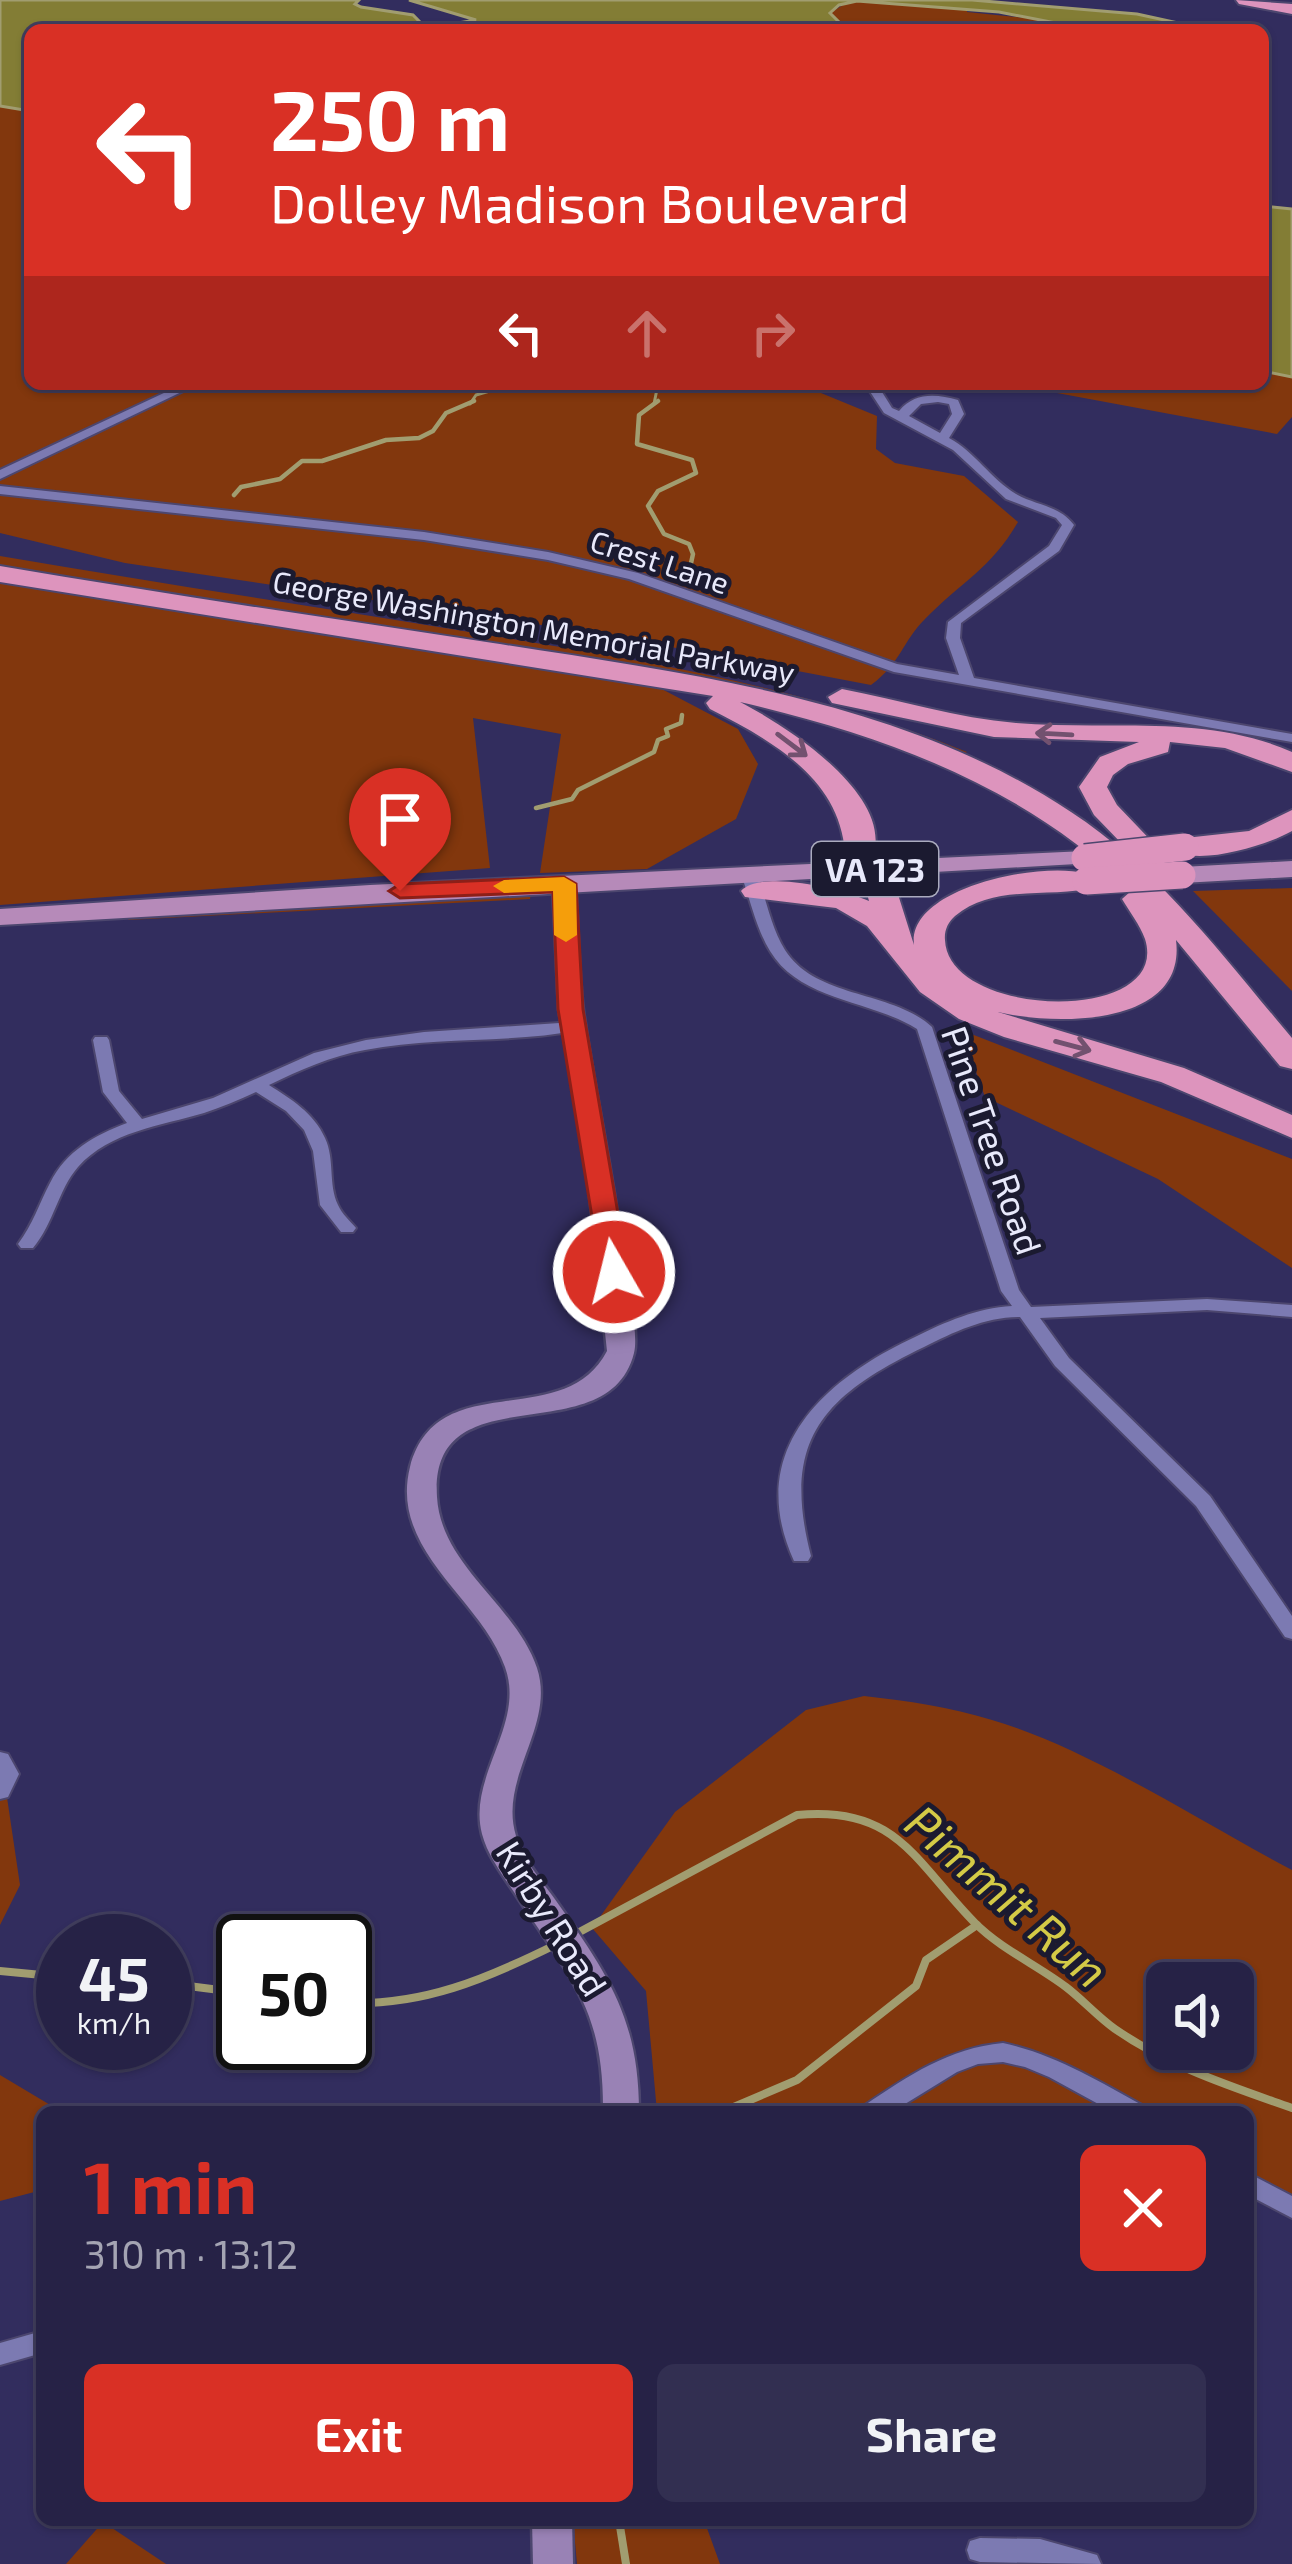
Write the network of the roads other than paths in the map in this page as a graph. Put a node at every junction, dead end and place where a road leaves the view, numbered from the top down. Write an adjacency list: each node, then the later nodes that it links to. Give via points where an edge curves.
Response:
1 (1245, 0): 3 (highway)
2 (1280, 0): 3 (highway)
3 (1292, 5)
4 (179, 390): 8 (street)
5 (874, 390): 6 (street)
6 (902, 418): 7 (street); 7 (street, via 916,401 954,402 958,414)
7 (943, 438): 13 (street, via 1010,496 1068,525 1054,548 955,622)
8 (0, 475)
9 (0, 490): 13 (street, Crest Lane, via 561,558 857,658)
10 (0, 551): 14 (highway, George Washington Memorial Parkway, via 594,647)
11 (0, 574): 12 (highway, George Washington Memorial Parkway)
12 (608, 669): 21 (highway, George Washington Memorial Parkway, via 776,702 908,741 1001,781); 23 (highway, one-way to 23, via 715,700 800,749 843,798 861,841 860,855)
13 (969, 683): 15 (street, Crest Lane)
14 (791, 688): 16 (highway, one-way to 14, via 1219,738 997,729); 27 (highway, George Washington Memorial Parkway, via 901,721 1027,776 1121,838)
15 (1292, 738)
16 (1292, 763)
17 (1292, 786): 27 (highway, via 1251,757 1193,745 1141,750 1102,770 1094,787 1100,804)
18 (1292, 819): 20 (highway, via 1256,839)
19 (1292, 849): 20 (main road)
20 (1186, 858): 21 (highway, bridge); 22 (main road, via 1214,873)
21 (1083, 864): 21 (highway, via 1150,918 1163,948 1162,968 1147,987 1090,1008 1026,1008 970,991 933,958 931,926 961,899); 24 (main road, VA 123); 35 (highway, George Washington Memorial Parkway, via 1178,921)
22 (1292, 869)
23 (843, 871): 24 (main road, VA 123); 25 (main road, VA 123)
24 (877, 876): 25 (main road, VA 123); 31 (highway)
25 (753, 883): 26 (main road, VA 123); 31 (highway, via 856,906); 42 (street, Pine Tree Road, via 776,949 796,971 924,1027 999,1264)
26 (565, 893): 29 (main road, VA 123); 33 (main road, Kirby Road)
27 (1196, 908): 32 (highway, George Washington Memorial Parkway)
28 (0, 917): 29 (main road, VA 123)
29 (110, 919): 30 (main road, VA 123)
30 (0, 937)
31 (899, 946): 38 (highway, one-way to 38, via 926,982 978,1016 1175,1076)
32 (1292, 1022)
33 (574, 1027): 36 (street, via 365,1045 314,1058); 47 (main road, Kirby Road, via 609,1233 618,1360 610,1377 582,1396 459,1422 434,1445 422,1484 439,1550 524,1678 524,1713 497,1782 495,1818 511,1861 616,2026)
34 (101, 1040): 37 (street, via 111,1092)
35 (1292, 1059)
36 (258, 1086): 37 (street); 39 (street, via 316,1134 326,1204)
37 (137, 1124): 40 (street, via 74,1160 43,1228)
38 (1292, 1128)
39 (346, 1228)
40 (27, 1244)
41 (1292, 1311): 42 (street)
42 (1024, 1313): 43 (street, via 995,1313 906,1348 824,1403 788,1471 790,1525); 44 (street, Pine Tree Road, via 1074,1375 1203,1501)
43 (801, 1556)
44 (1292, 1632)
45 (0, 1760): 46 (street, via 8,1774)
46 (0, 1791)
47 (621, 2106)
48 (883, 2106): 49 (street, via 962,2056 1003,2051)
49 (1123, 2106)
50 (1254, 2186): 51 (street)
51 (1292, 2207)
52 (36, 2344): 53 (street)
53 (0, 2354)
54 (552, 2526): 56 (main road)
55 (980, 2550): 57 (street)
56 (554, 2564)
57 (1087, 2564)

